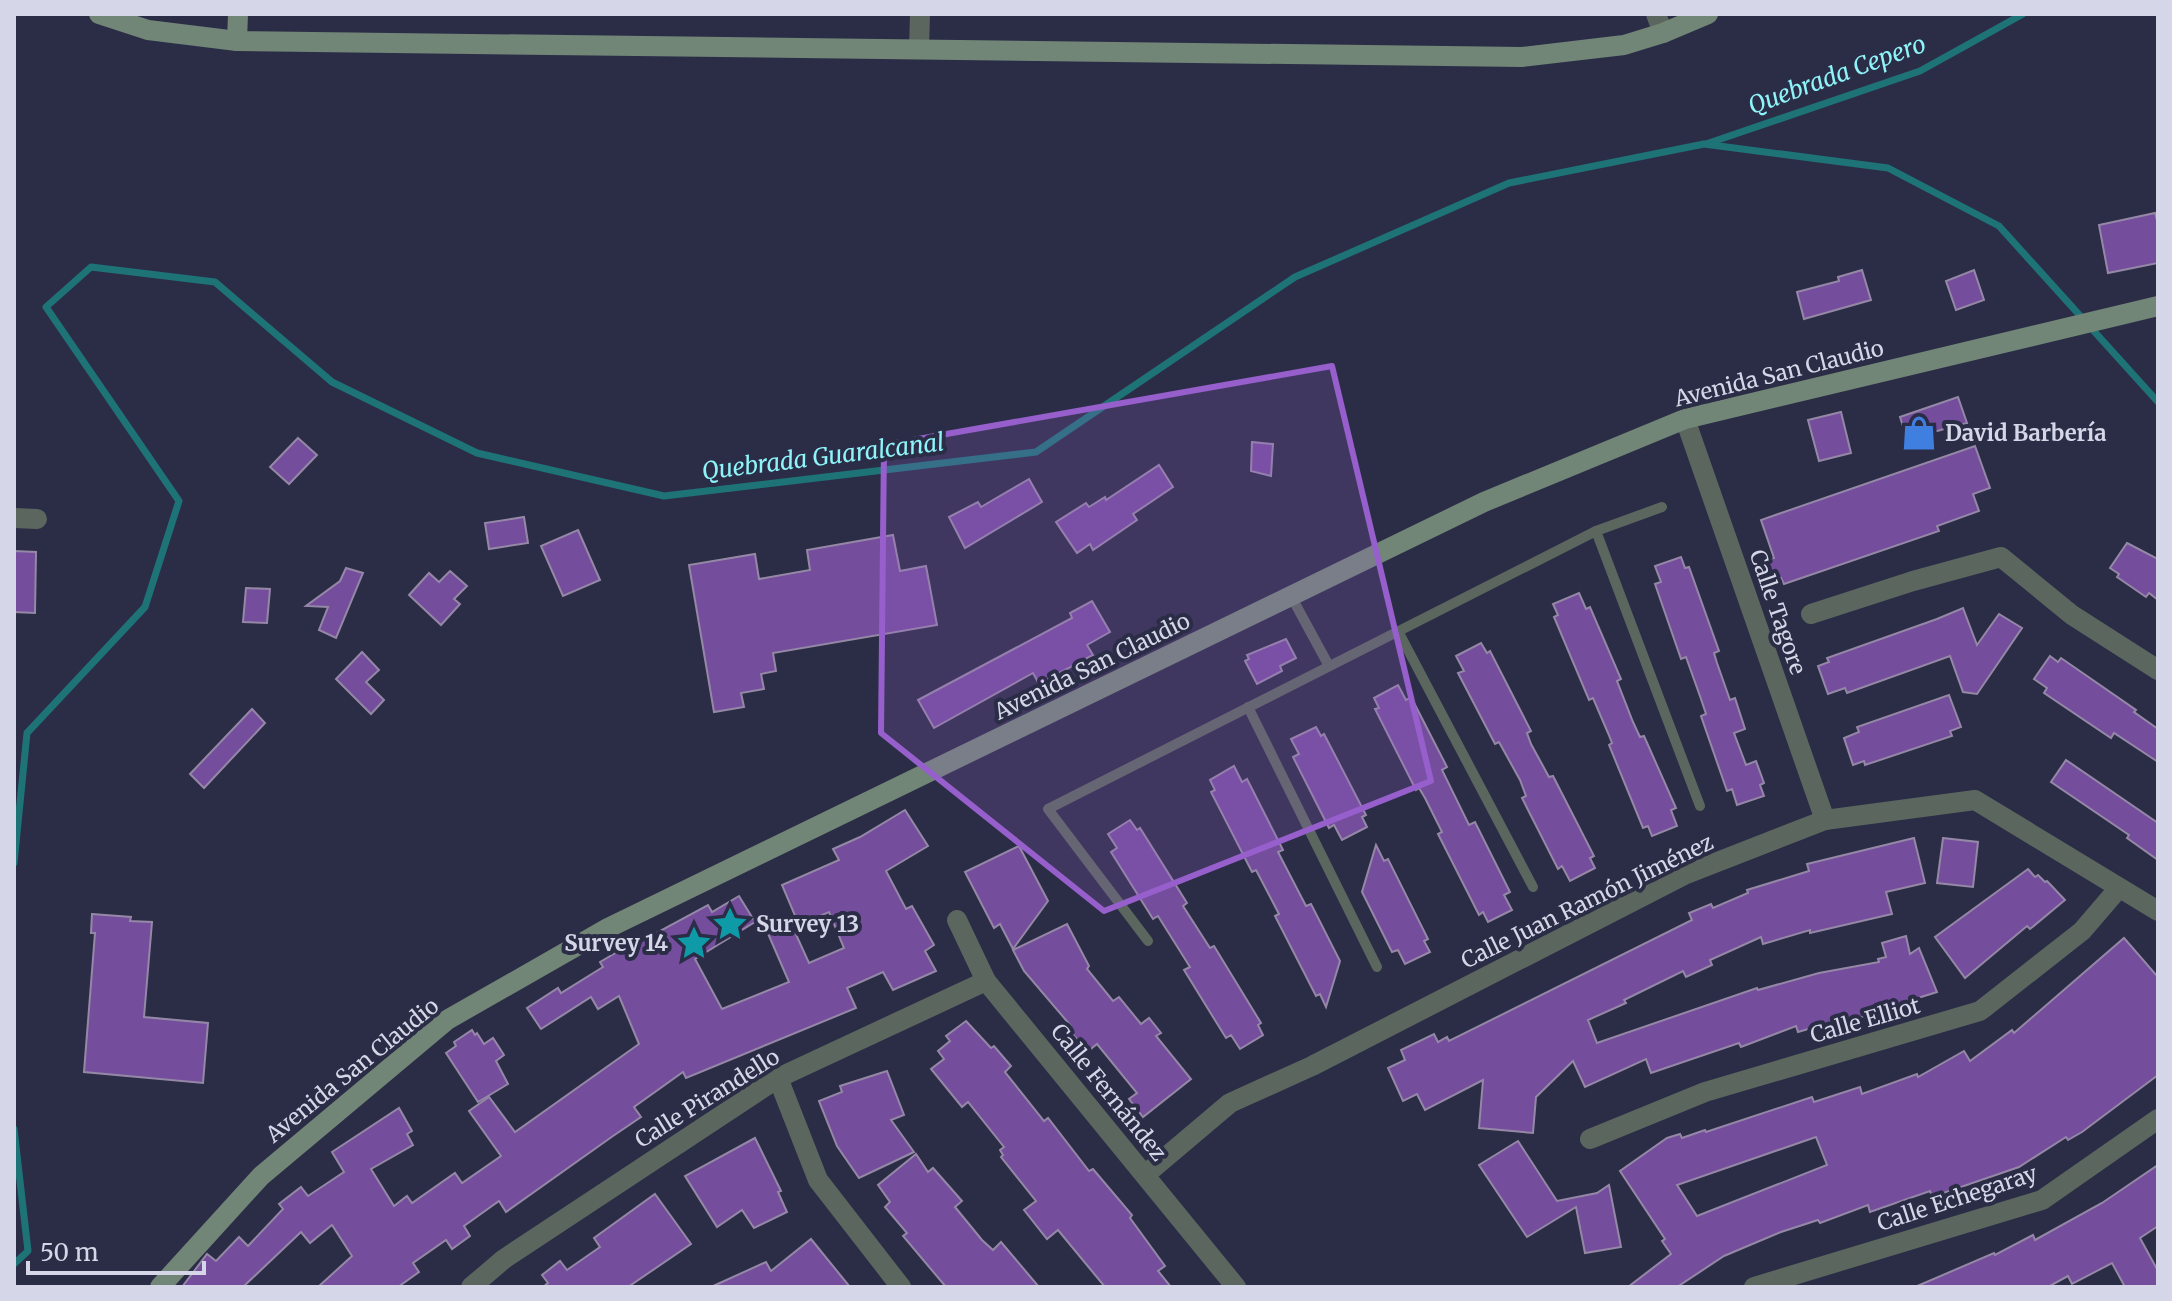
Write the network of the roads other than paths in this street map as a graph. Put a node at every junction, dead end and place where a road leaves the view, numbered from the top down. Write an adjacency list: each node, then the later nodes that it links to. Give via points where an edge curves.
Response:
1 (99, 14): 6 (street, via 148,30)
2 (238, 14): 6 (street)
3 (920, 14): 7 (street)
4 (1708, 14): 5 (street)
5 (1660, 24): 7 (street, via 1624,45 1522,57)
6 (237, 41): 7 (street)
7 (919, 49)
8 (2158, 306): 9 (street, Avenida San Claudio)
9 (1685, 419): 14 (street, Avenida San Claudio, via 1484,502); 21 (street, Calle Tagore)
10 (1662, 507): 13 (lane)
11 (14, 518): 12 (street)
12 (37, 519)
13 (1596, 531): 16 (lane); 20 (lane)
14 (1291, 596): 17 (lane); 33 (street, Avenida San Claudio, via 608,928 447,1020 261,1176)
15 (1811, 614): 18 (street, via 2001,557 2072,615)
16 (1398, 631): 17 (lane); 22 (lane)
17 (1329, 666): 19 (lane)
18 (2158, 670)
19 (1248, 707): 26 (lane, via 1048,809); 27 (lane)
20 (1700, 806)
21 (1825, 820): 23 (street, Calle Juan Ramón Jiménez, via 1975,800); 32 (street, Calle Juan Ramón Jiménez, via 1684,875 1230,1103)
22 (1533, 887)
23 (2118, 889): 24 (street, Calle Juan Ramón Jiménez); 31 (street, Calle Elliot, via 2082,931 1980,1011 1705,1092)
24 (2158, 911)
25 (957, 920): 28 (street, Calle Fernández)
26 (1148, 941)
27 (1377, 967)
28 (986, 981): 29 (street, Calle Pirandello); 32 (street, Calle Fernández)
29 (778, 1078): 34 (street, Calle Pirandello, via 504,1259); 35 (street, via 818,1180)
30 (2158, 1119): 37 (street, Calle Echegaray, via 2042,1200)
31 (1590, 1139)
32 (1146, 1174): 36 (street, Calle Fernández)
33 (160, 1287)
34 (471, 1287)
35 (901, 1287)
36 (1236, 1287)
37 (1754, 1287)

